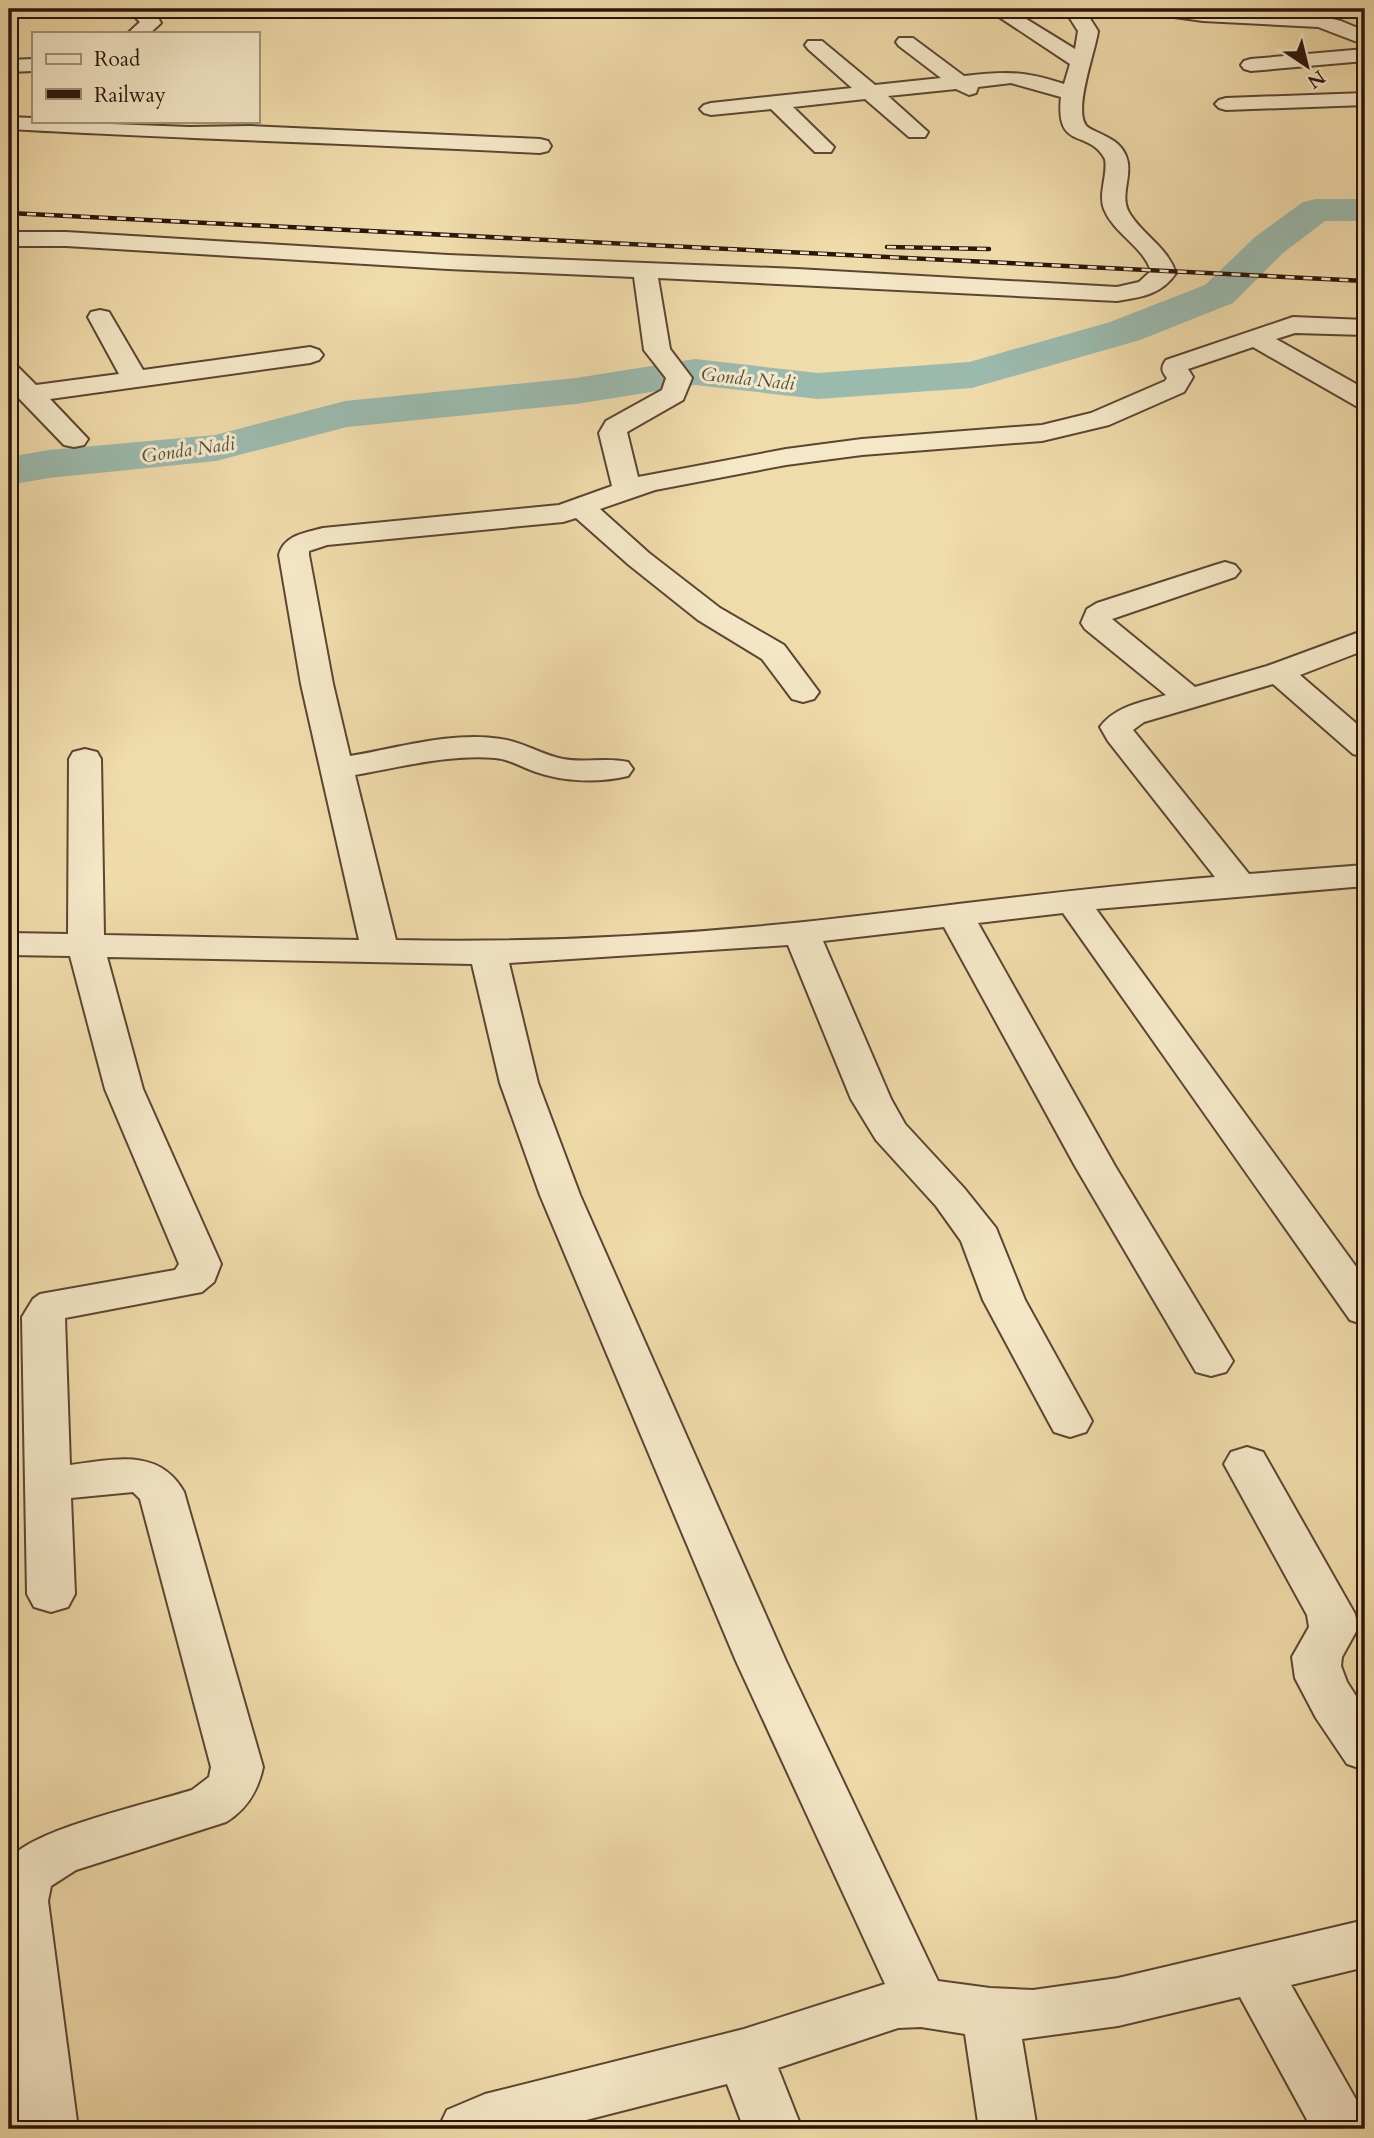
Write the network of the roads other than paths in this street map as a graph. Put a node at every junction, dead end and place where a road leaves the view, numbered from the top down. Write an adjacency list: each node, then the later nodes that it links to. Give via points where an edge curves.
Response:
1 (137, 9): 6 (street, via 146,13 151,23)
2 (997, 9): 11 (street)
3 (1074, 9): 11 (street, via 1088,31)
4 (1160, 9): 5 (street, via 1221,17)
5 (1320, 13): 7 (street)
6 (139, 32)
7 (1365, 39)
8 (906, 42): 15 (street)
9 (815, 45): 16 (street)
10 (1365, 55): 13 (street)
11 (1082, 63): 17 (street)
12 (32, 65): 14 (street)
13 (1251, 65)
14 (9, 66)
15 (960, 81): 16 (street); 17 (street, via 1021,78); 20 (street)
16 (870, 91): 19 (street); 25 (street)
17 (1072, 94): 29 (street, via 1072,125 1107,146 1118,161 1114,197 1118,214 1162,261 1164,274 1147,288 1117,294 1075,293)
18 (1365, 99): 21 (street)
19 (776, 102): 22 (street); 27 (street)
20 (987, 103)
21 (1226, 104)
22 (711, 109)
23 (9, 123): 24 (street, via 189,133)
24 (247, 126): 26 (street)
25 (917, 132)
26 (540, 146)
27 (823, 147)
28 (9, 239): 29 (street)
29 (645, 270): 39 (street, via 657,351 676,373 674,394 616,427)
30 (100, 317): 35 (street)
31 (1365, 327): 32 (street, via 1293,325)
32 (1256, 338): 37 (street); 39 (street, via 1185,360 1175,365 1180,377 1175,386 1100,419 1066,428 786,457)
33 (310, 355): 35 (street)
34 (9, 373): 36 (street)
35 (134, 378): 36 (street)
36 (29, 394): 38 (street)
37 (1365, 400)
38 (74, 439)
39 (627, 489): 40 (street)
40 (582, 508): 44 (street, via 709,614 773,652); 48 (street, via 534,517 323,537 296,546 317,684)
41 (1224, 571): 45 (street, via 1098,615 1096,623)
42 (1365, 639): 43 (street)
43 (1278, 673): 45 (street); 46 (street)
44 (803, 692)
45 (1189, 698): 51 (street, via 1133,715 1116,727)
46 (1365, 747)
47 (85, 759): 56 (street)
48 (336, 768): 49 (street, via 497,748 555,768); 57 (street)
49 (616, 769)
50 (1365, 876): 51 (street)
51 (1240, 886): 52 (street)
52 (1072, 901): 53 (street); 59 (street)
53 (955, 914): 54 (street); 60 (street, via 1095,1166)
54 (802, 933): 58 (street); 61 (street, via 871,1099 890,1131 982,1238 1003,1300)
55 (9, 944): 56 (street)
56 (86, 945): 57 (street); 63 (street, via 124,1089 200,1272 187,1282 55,1304 48,1309 42,1341)
57 (380, 951): 58 (street)
58 (488, 953): 68 (street, via 519,1083 560,1195 761,1661)
59 (1365, 1310)
60 (1211, 1361)
61 (1070, 1421)
62 (1247, 1464): 65 (street, via 1331,1614 1334,1628 1317,1656 1316,1670)
63 (46, 1484): 64 (street); 71 (street, via 133,1475 149,1480 161,1492 237,1767 226,1796 208,1807 62,1852 39,1862 25,1877 21,1901)
64 (51, 1594)
65 (1365, 1749)
66 (1365, 1944): 67 (street)
67 (1254, 1970): 69 (street, via 1118,2002 1033,2015); 75 (street)
68 (921, 2003): 69 (street); 70 (street, via 898,2004)
69 (990, 2013): 74 (street)
70 (744, 2054): 72 (street, via 485,2120); 73 (street)
71 (49, 2129)
72 (467, 2129)
73 (773, 2129)
74 (1008, 2129)
75 (1342, 2129)

